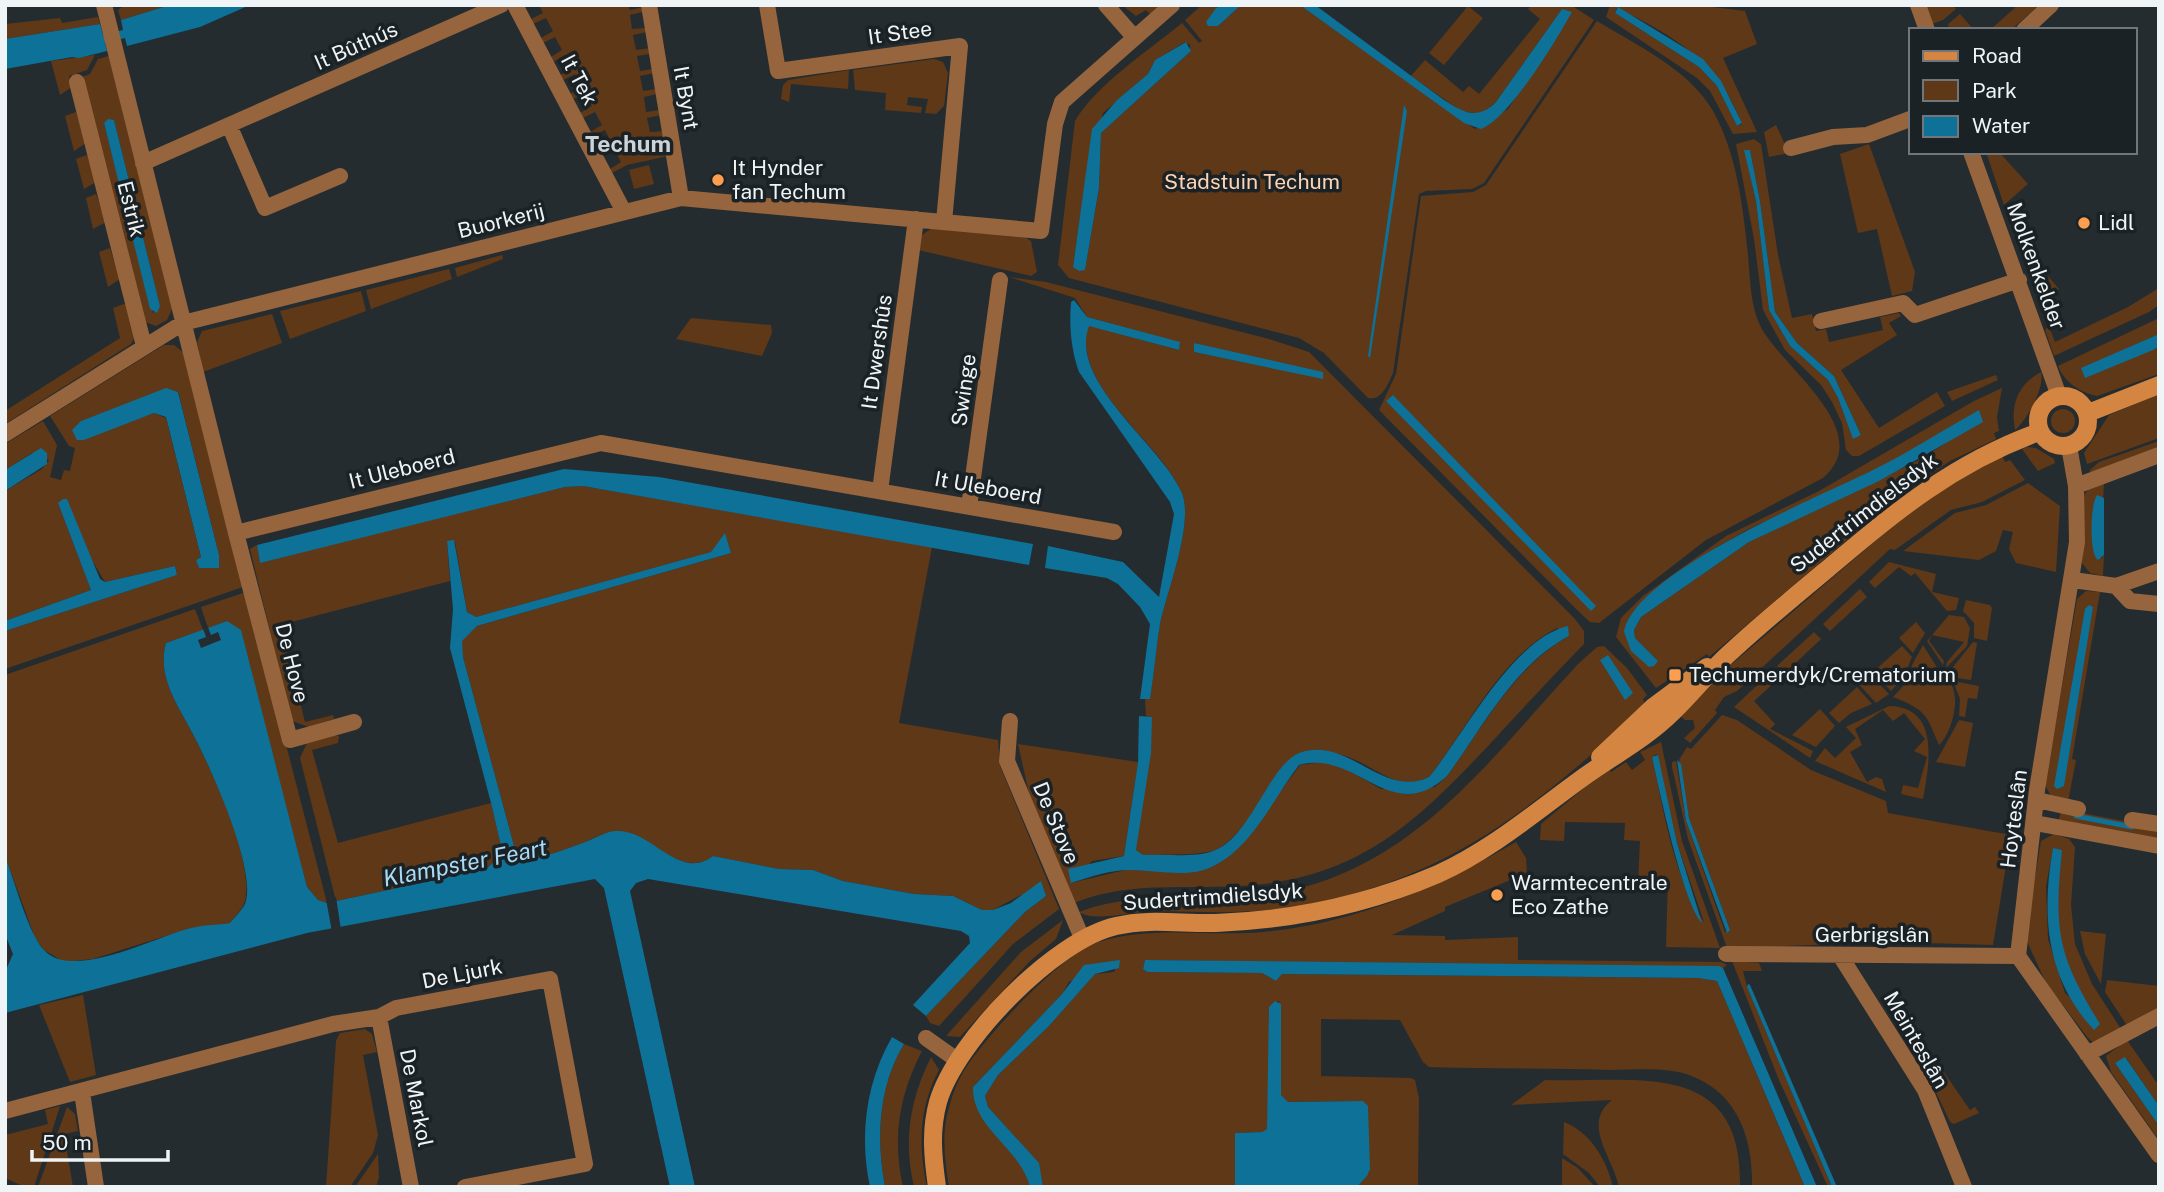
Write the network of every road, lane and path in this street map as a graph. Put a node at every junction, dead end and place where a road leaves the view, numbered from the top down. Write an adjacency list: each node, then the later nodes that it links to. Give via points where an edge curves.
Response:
1 (104, 5): 18 (street)
2 (501, 5): 15 (street, It Bûthús)
3 (515, 5): 21 (street, It Tek)
4 (649, 5): 20 (street, It Bynt)
5 (767, 5): 23 (street, It Stee, via 778,71 960,46)
6 (1106, 5): 12 (street)
7 (1172, 5): 12 (street)
8 (1918, 5): 10 (street)
9 (2052, 5): 11 (street)
10 (1926, 28)
11 (2026, 28)
12 (1134, 37): 23 (street, Buorkerij, via 1059,108 1041,231)
13 (77, 82): 28 (street, Estrik)
14 (1909, 120): 16 (street, via 1867,135 1832,137)
15 (229, 125): 18 (street, It Bûthús); 19 (street, via 265,208)
16 (1791, 148)
17 (1972, 154): 25 (street, Molkenkelder)
18 (143, 163): 27 (street)
19 (340, 176)
20 (681, 198): 21 (street, Buorkerij); 22 (street, Buorkerij)
21 (624, 212): 27 (street, Buorkerij)
22 (916, 219): 23 (street, Buorkerij); 37 (street, It Dwershûs)
23 (944, 222)
24 (1000, 280): 38 (street, Swinge)
25 (2019, 280): 26 (street, via 1915,315 1903,303); 30 (street, Molkenkelder)
26 (1821, 321)
27 (183, 323): 28 (street, Buorkerij); 40 (street)
28 (144, 346): 33 (street, Buorkerij)
29 (2159, 385): 31 (street)
30 (2059, 396): 31 (street, via 2076,399); 32 (street, via 2040,409)
31 (2088, 413): 34 (street, via 2085,434)
32 (2039, 432): 34 (street, via 2052,444); 53 (street, Sudertrimdielsdyk, via 1969,461 1915,496 1730,652 1671,715 1490,846 1374,898 1307,915 1256,921 1135,922)
33 (5, 433)
34 (2069, 446): 36 (street, Hoyteslân)
35 (2159, 454): 36 (street)
36 (2076, 486): 42 (street, Hoyteslân)
37 (880, 491): 38 (street, It Uleboerd); 40 (street, It Uleboerd, via 591,443)
38 (970, 507): 39 (street, It Uleboerd)
39 (1114, 532)
40 (236, 533): 46 (street, De Hove, via 290,740)
41 (2159, 571): 43 (street)
42 (2073, 580): 43 (street); 47 (street, Hoyteslân)
43 (2116, 586): 44 (street, via 2130,601)
44 (2159, 604)
45 (1010, 721): 53 (street, De Stove, via 1007,761)
46 (354, 722)
47 (2037, 800): 48 (street); 50 (street, Hoyteslân)
48 (2078, 809)
49 (2132, 820): 51 (street)
50 (2035, 823): 52 (street); 55 (street, Hoyteslân)
51 (2159, 824)
52 (2159, 846)
53 (1082, 938): 61 (street, Sudertrimdielsdyk, via 1035,973)
54 (1726, 954): 56 (street, Gerbrigslân)
55 (2018, 956): 56 (street, Gerbrigslân); 60 (street)
56 (1841, 957): 69 (street, Meinteslân, via 1925,1090)
57 (2159, 1016): 60 (street)
58 (379, 1017): 62 (street, De Ljurk, via 333,1024); 66 (street, De Markol); 67 (street, De Ljurk, via 396,1008 550,979 585,1164)
59 (926, 1038): 61 (street)
60 (2087, 1054): 64 (street)
61 (957, 1060): 68 (street, Sudertrimdielsdyk, via 943,1086 933,1129)
62 (82, 1092): 63 (street, De Ljurk); 65 (street)
63 (5, 1111)
64 (2159, 1155)
65 (96, 1187)
66 (411, 1187)
67 (465, 1187)
68 (937, 1187)
69 (1964, 1187)

